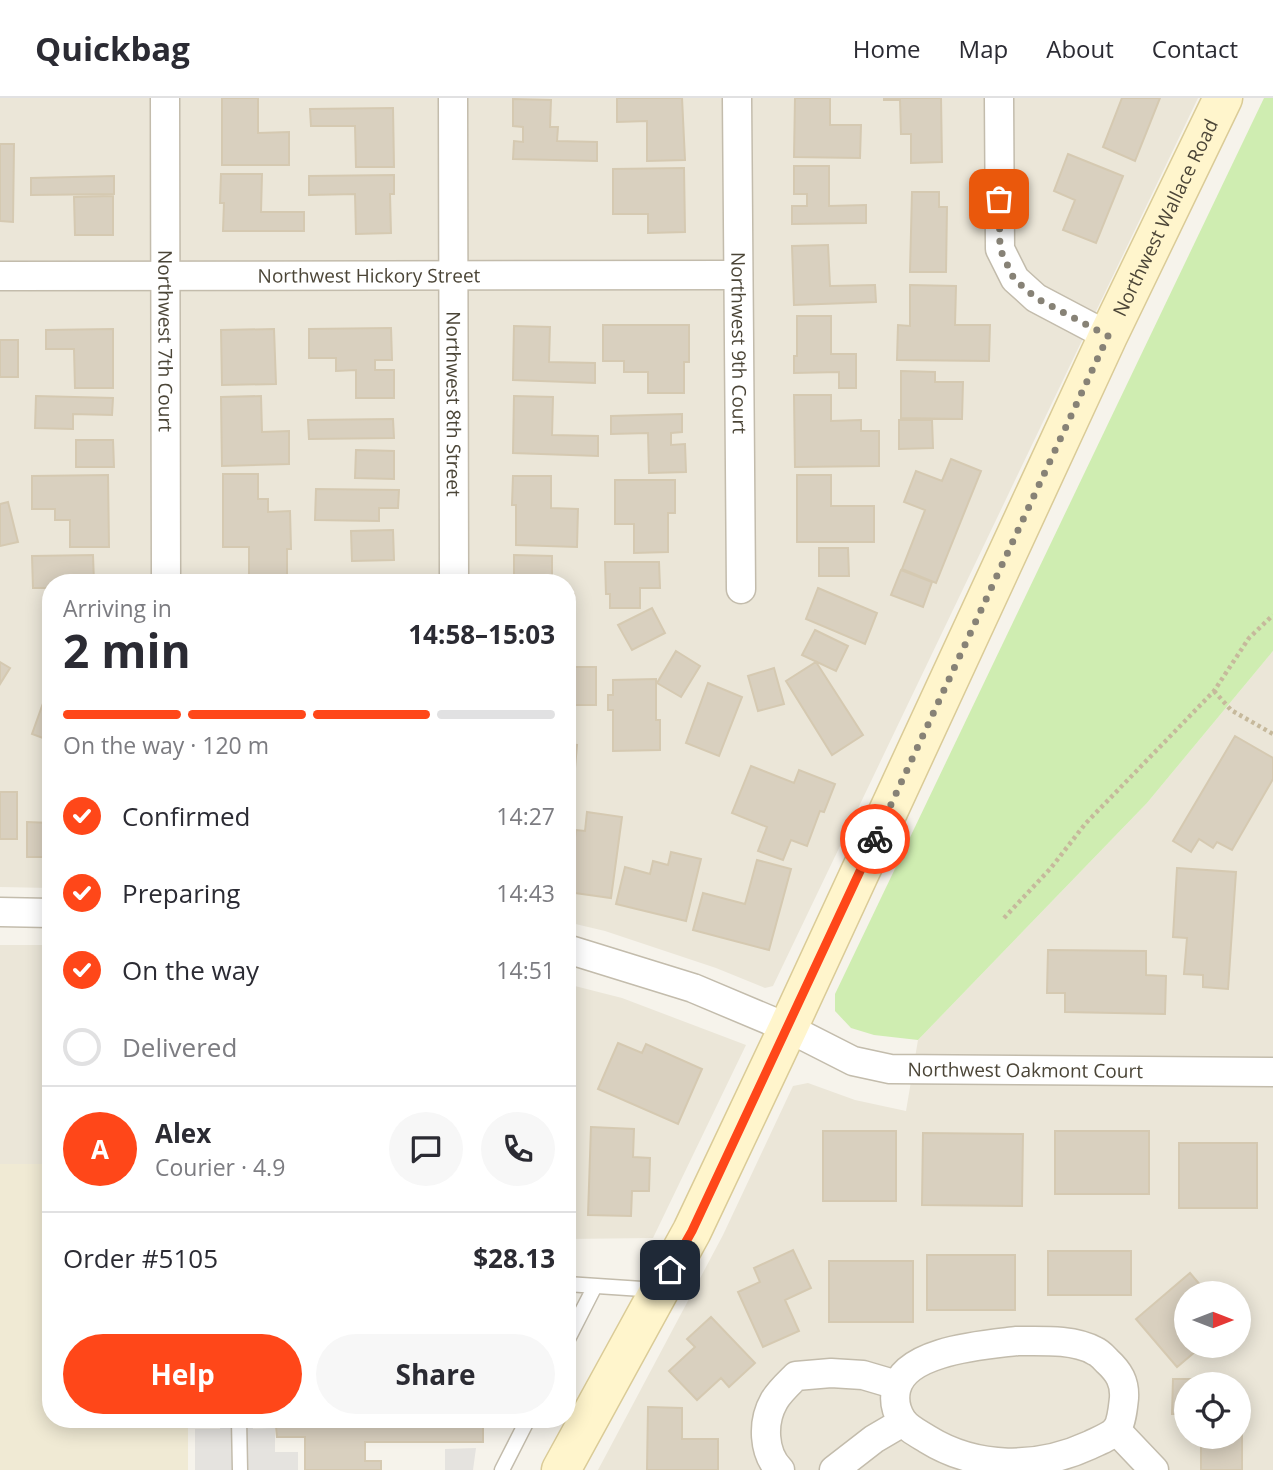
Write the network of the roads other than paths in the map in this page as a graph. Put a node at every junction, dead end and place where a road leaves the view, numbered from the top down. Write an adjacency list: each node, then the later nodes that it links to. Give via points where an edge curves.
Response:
1 (165, 98): 8 (street, Northwest 7th Court)
2 (453, 98): 9 (street, Northwest 8th Street)
3 (737, 98): 6 (street, Northwest 9th Court)
4 (999, 98): 10 (street, via 1000,249 1014,279 1036,298)
5 (1223, 98): 10 (street, Northwest Wallace Road)
6 (738, 275): 9 (street, Northwest Hickory Street); 13 (street, Northwest 9th Court)
7 (0, 276): 8 (street, Northwest Hickory Street)
8 (165, 276): 9 (street, Northwest Hickory Street); 11 (street, Northwest 7th Court)
9 (454, 276): 12 (street, Northwest 8th Street)
10 (1108, 336): 17 (street, Northwest Wallace Road)
11 (166, 574)
12 (454, 574)
13 (741, 589)
14 (0, 912): 15 (street)
15 (42, 913)
16 (576, 952): 17 (street, Northwest Oakmont Court, via 693,988)
17 (788, 1028): 18 (street, Northwest Oakmont Court, via 853,1061 890,1069); 21 (street, Northwest Wallace Road, via 692,1231)
18 (1273, 1072)
19 (576, 1285): 20 (lane)
20 (595, 1286): 21 (lane); 22 (lane)
21 (659, 1290): 30 (street, Northwest Wallace Road)
22 (576, 1323)
23 (897, 1385): 24 (street, via 896,1409); 27 (street, via 905,1373 929,1357 960,1349 1017,1341 1078,1345 1095,1351 1123,1378 1123,1410); 31 (street, via 863,1375 796,1376 774,1399 766,1420 766,1440)
24 (903, 1422): 27 (street, via 937,1445 971,1458 1004,1463 1038,1462 1076,1451); 32 (street)
25 (239, 1428): 28 (lane)
26 (523, 1428): 29 (lane)
27 (1116, 1430): 33 (street)
28 (240, 1470)
29 (502, 1470)
30 (561, 1470)
31 (780, 1470)
32 (834, 1470)
33 (1154, 1470)

